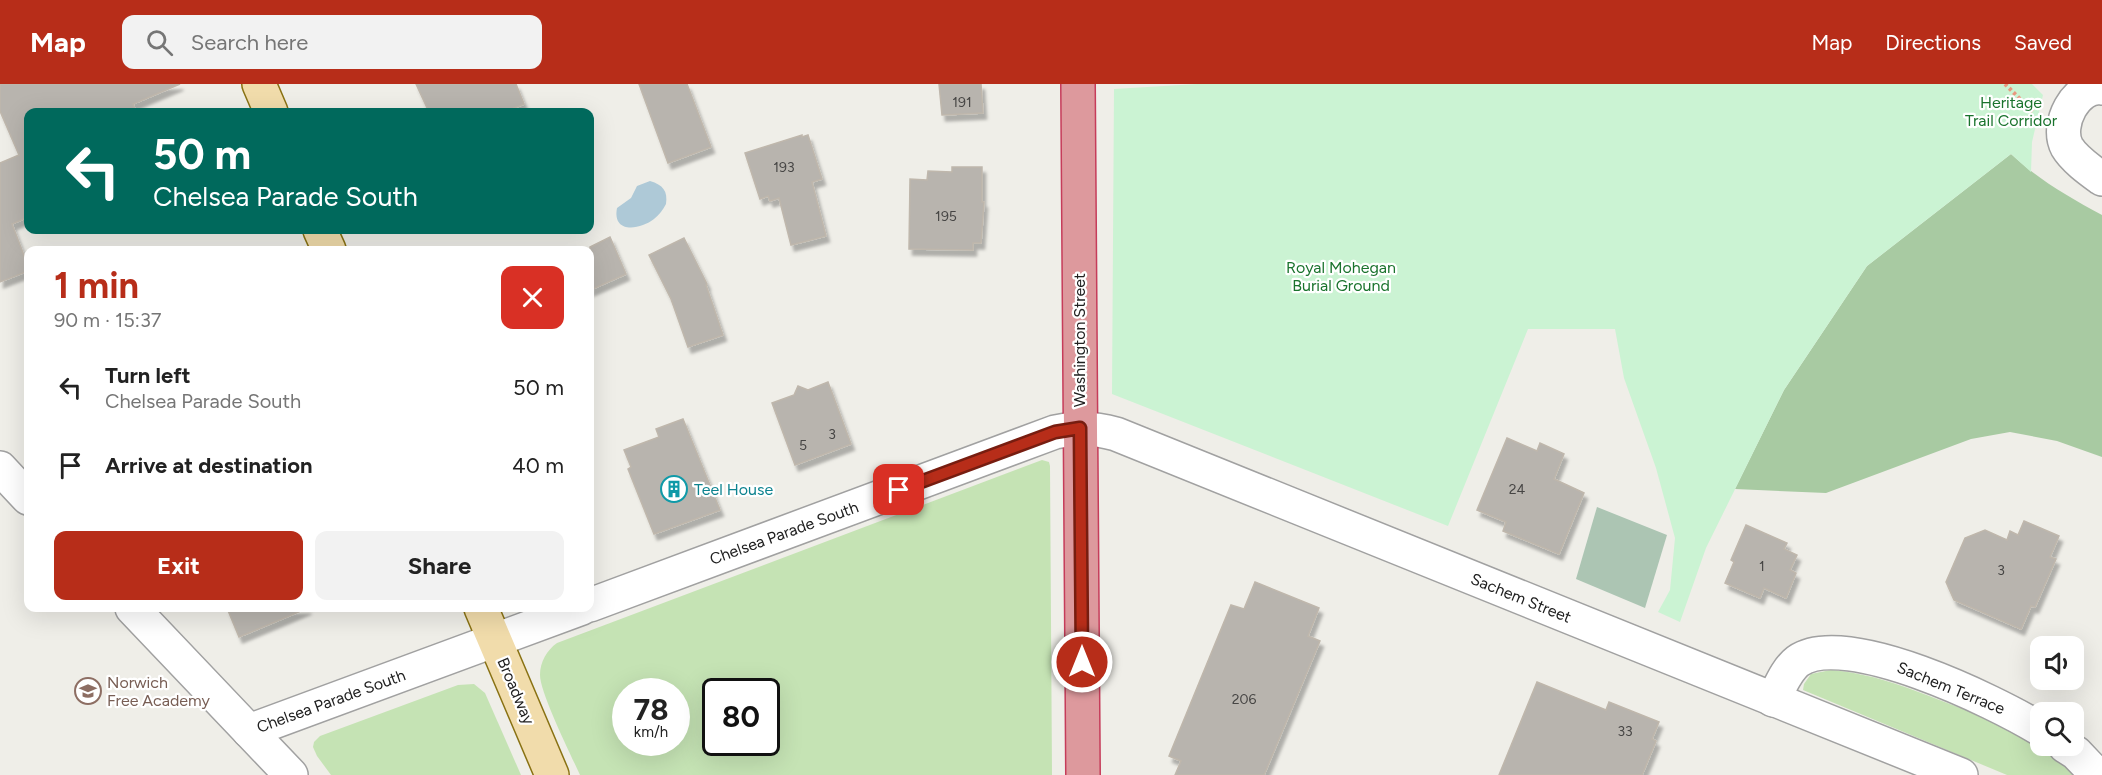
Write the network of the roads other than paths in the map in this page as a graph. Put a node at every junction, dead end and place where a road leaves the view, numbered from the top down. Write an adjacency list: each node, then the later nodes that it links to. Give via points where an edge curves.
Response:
1 (258, 84): 4 (main road)
2 (1078, 84): 6 (highway, Washington Street)
3 (2102, 88): 5 (street, via 2083,92 2070,107 2062,133 2067,147)
4 (269, 108)
5 (2102, 179)
6 (1080, 428): 9 (street, Chelsea Parade South, via 1055,432); 14 (street, Sachem Street, via 1116,434); 20 (highway, Washington Street)
7 (0, 468): 8 (street)
8 (24, 494)
9 (594, 604)
10 (136, 612): 16 (street)
11 (483, 612): 13 (main road, Broadway)
12 (571, 612): 13 (street, Chelsea Parade South)
13 (495, 640): 16 (street, Chelsea Parade South); 19 (main road, Broadway)
14 (1773, 700): 15 (street, Sachem Terrace, via 1798,661 1820,655 1848,655 1929,676); 21 (street, Sachem Street)
15 (2030, 723)
16 (249, 731): 18 (street)
17 (2079, 756): 22 (street)
18 (291, 775)
19 (552, 775)
20 (1083, 775)
21 (1961, 775)
22 (2097, 775)

